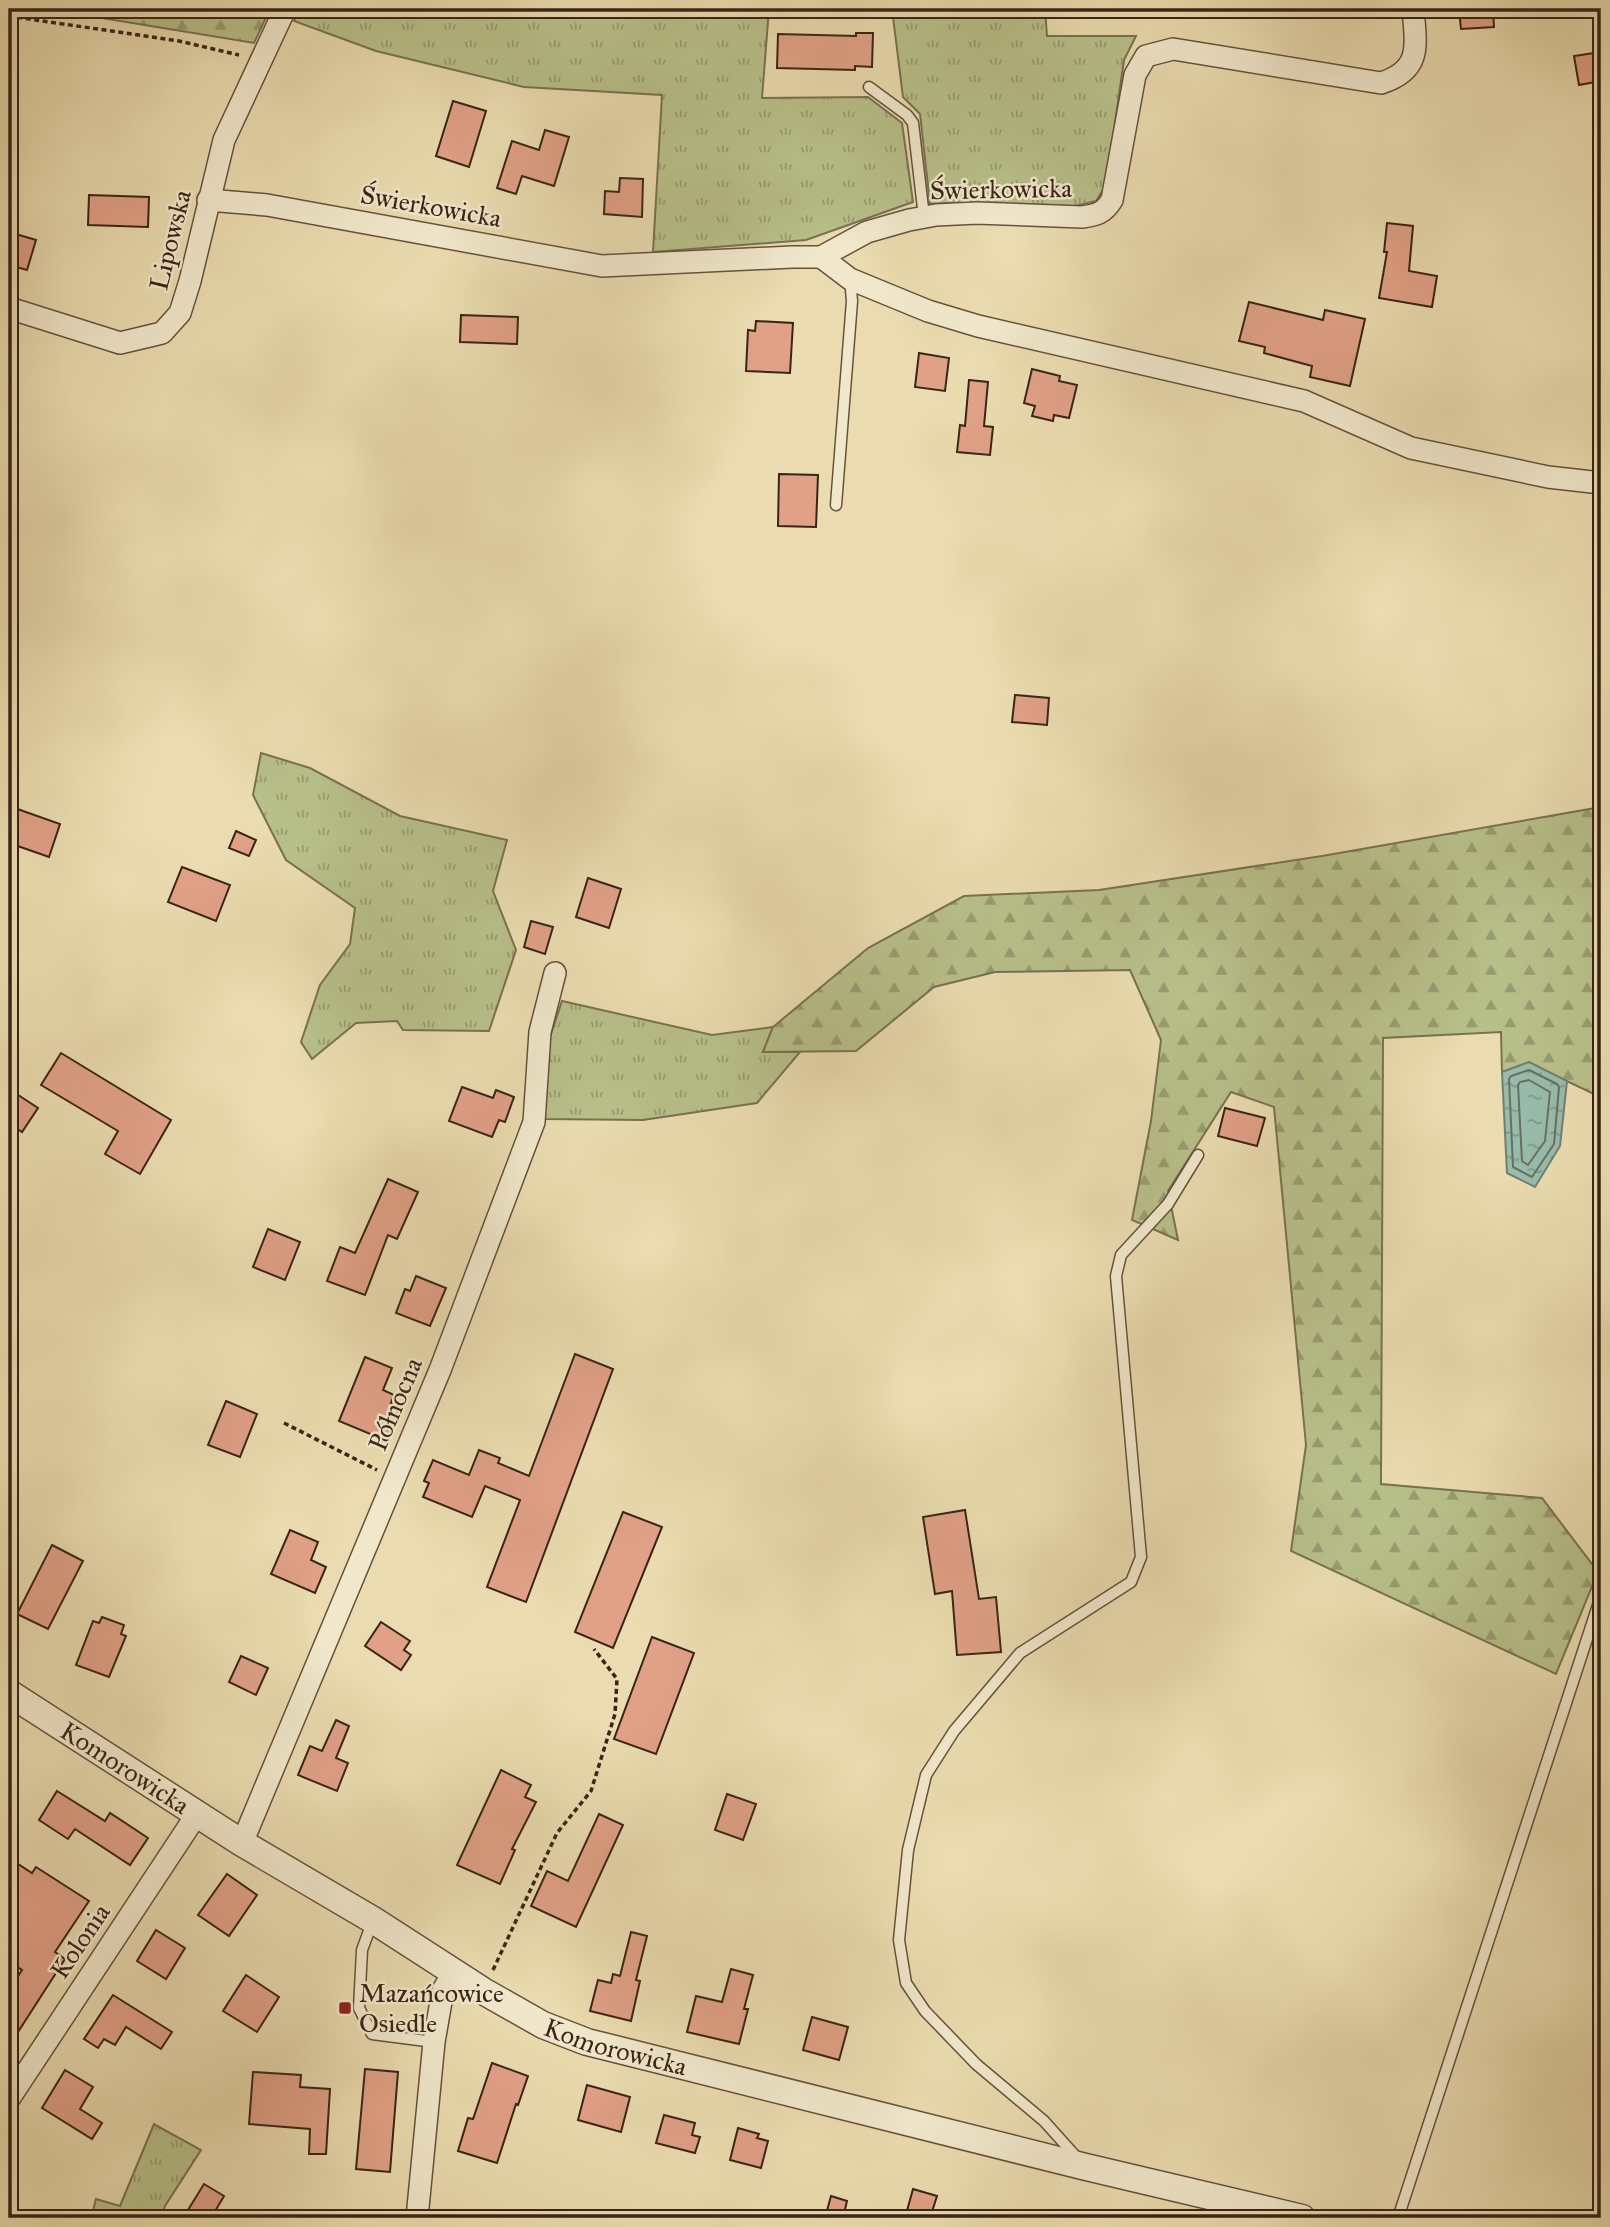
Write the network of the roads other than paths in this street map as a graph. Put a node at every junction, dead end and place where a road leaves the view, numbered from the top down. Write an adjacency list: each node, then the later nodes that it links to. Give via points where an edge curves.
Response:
1 (285, 9): 4 (street, Lipowska, via 224,140)
2 (1413, 9): 5 (street, Świerkowicka, via 1416,39 1411,63 1400,77 1381,83 1173,48 1146,56 1135,75 1112,200 1106,211 1096,215)
3 (869, 87): 5 (lane, via 913,123)
4 (208, 200): 6 (street, Świerkowicka, via 267,205 602,267); 8 (street, Lipowska, via 180,313 162,333 120,343)
5 (924, 217): 6 (street, Świerkowicka, via 867,232)
6 (821, 257): 7 (street)
7 (850, 279): 9 (street, via 978,326 1304,401 1411,448); 10 (lane)
8 (9, 308)
9 (1601, 484)
10 (835, 505)
11 (555, 973): 16 (street, Północna, via 540,1032 534,1122 440,1370)
12 (1198, 1154): 21 (lane, via 1168,1204 1121,1255 1116,1276 1141,1557 1137,1571 1131,1582 1020,1653 954,1731 926,1776 908,1850 899,1940 906,1983 925,2011 976,2064 1044,2121)
13 (1601, 1596): 24 (lane)
14 (9, 1693): 15 (street, Komorowicka)
15 (197, 1815): 16 (street, Komorowicka); 20 (street, Kolonia)
16 (242, 1843): 17 (street, Komorowicka)
17 (373, 1920): 18 (street, Komorowicka); 19 (lane, via 362,1950 359,2008 372,2034)
18 (453, 1973): 19 (street, via 443,1990); 21 (street, Komorowicka, via 543,2025 587,2042)
19 (434, 2042): 22 (street)
20 (9, 2099)
21 (1086, 2168): 23 (street, Komorowicka)
22 (417, 2218)
23 (1302, 2218)
24 (1398, 2218)

